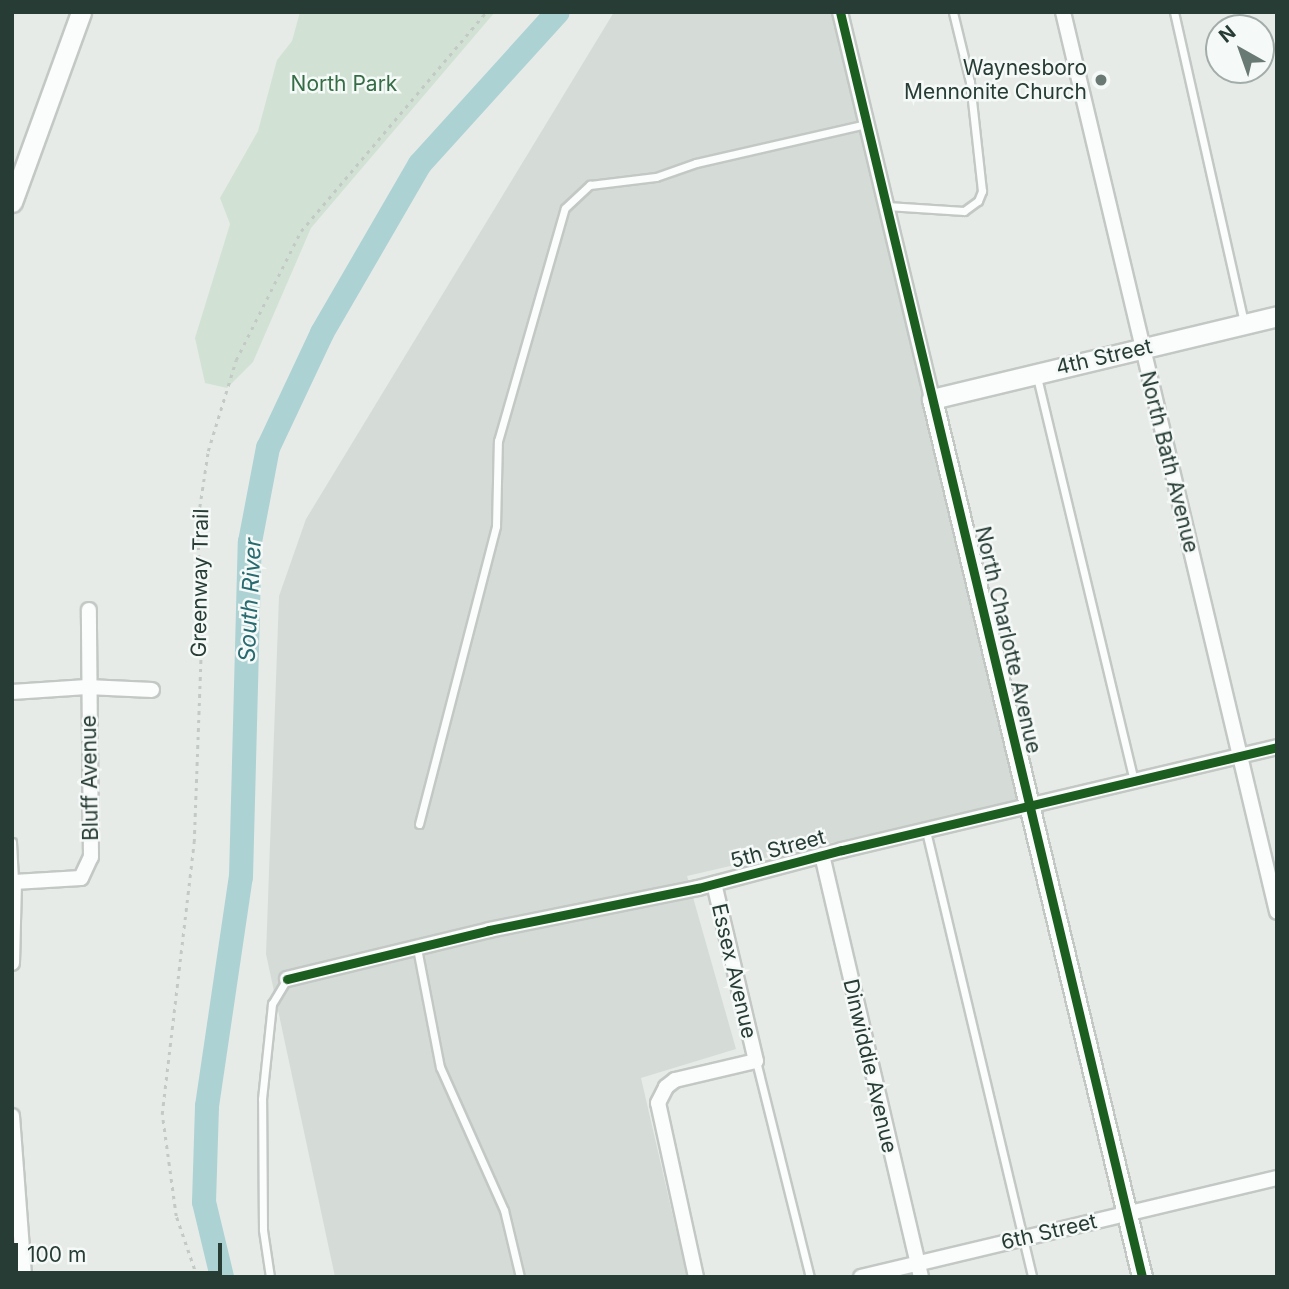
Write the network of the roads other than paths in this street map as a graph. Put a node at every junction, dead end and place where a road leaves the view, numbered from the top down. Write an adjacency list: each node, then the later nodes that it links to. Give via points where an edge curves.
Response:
1 (81, 12): 7 (street)
2 (840, 12): 6 (street, North Charlotte Avenue)
3 (953, 12): 8 (lane, via 971,82 982,191 978,201 964,211)
4 (1063, 12): 11 (street, North Bath Avenue)
5 (1174, 12): 10 (lane)
6 (867, 124): 8 (street, North Charlotte Avenue); 22 (lane, via 696,163 656,177 590,186 565,208 498,441 496,526)
7 (12, 202)
8 (887, 206): 13 (street, North Charlotte Avenue)
9 (1277, 316): 10 (street, 4th Street)
10 (1244, 324): 11 (street, 4th Street)
11 (1141, 348): 12 (street, 4th Street); 19 (street, North Bath Avenue)
12 (1036, 373): 13 (street, 4th Street); 20 (lane)
13 (932, 399): 21 (street, North Charlotte Avenue)
14 (89, 610): 15 (street, Bluff Avenue, via 93,647)
15 (87, 687): 16 (street); 17 (street); 26 (street, Bluff Avenue, via 93,842 88,868 81,878)
16 (152, 690)
17 (12, 692)
18 (1277, 747): 19 (street, 5th Street)
19 (1239, 756): 20 (street, 5th Street); 28 (street, North Bath Avenue)
20 (1134, 781): 21 (street, 5th Street)
21 (1030, 805): 23 (street, 5th Street); 35 (street, North Charlotte Avenue)
22 (419, 824)
23 (926, 831): 25 (street, 5th Street); 36 (lane)
24 (12, 842): 26 (lane)
25 (822, 855): 27 (street, 5th Street); 37 (street, Dinwiddie Avenue)
26 (14, 882): 30 (street)
27 (714, 884): 29 (street, 5th Street); 32 (street, Essex Avenue)
28 (1277, 912)
29 (417, 948): 31 (street, 5th Street); 40 (lane, via 444,1080 500,1199)
30 (12, 963)
31 (287, 979): 39 (lane, via 272,1004 262,1099 263,1230)
32 (756, 1061): 41 (street, Essex Avenue, via 675,1080 658,1103); 42 (lane)
33 (12, 1116): 38 (street)
34 (1277, 1178): 35 (street, 6th Street)
35 (1127, 1214): 36 (street, 6th Street); 45 (street, North Charlotte Avenue)
36 (1023, 1238): 37 (street, 6th Street); 44 (lane)
37 (919, 1270): 43 (street, 6th Street)
38 (24, 1277)
39 (270, 1277)
40 (520, 1277)
41 (696, 1277)
42 (810, 1277)
43 (861, 1277)
44 (1032, 1277)
45 (1142, 1277)

